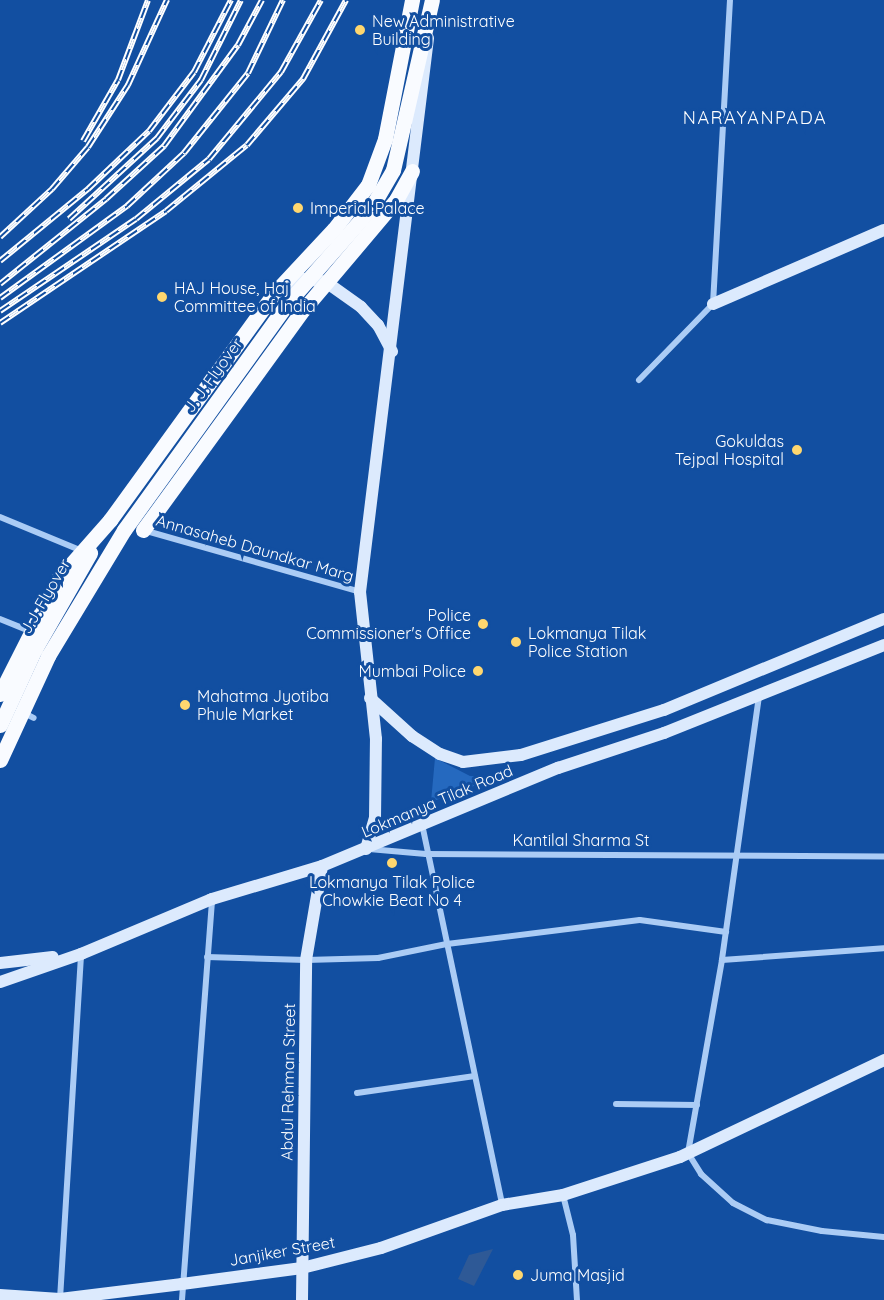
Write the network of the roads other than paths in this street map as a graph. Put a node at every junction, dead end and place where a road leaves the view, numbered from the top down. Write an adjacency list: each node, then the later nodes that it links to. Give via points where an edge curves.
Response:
1 (730, 0): 8 (street)
2 (411, 2): 7 (main road, via 385,139 375,170 334,229)
3 (431, 4): 4 (main road, via 425,88); 25 (main road, J. J. Flyover, bridge, via 393,170 371,208 290,300 124,530 48,656)
4 (412, 171): 6 (main road, via 383,216); 9 (main road)
5 (884, 230): 8 (main road)
6 (326, 282): 7 (main road, via 303,279); 9 (main road, via 361,307 378,325); 12 (main road)
7 (275, 292): 13 (main road)
8 (713, 304): 10 (street)
9 (392, 352): 14 (main road)
10 (639, 381)
11 (0, 517): 13 (street)
12 (143, 530): 14 (street, Annasaheb Daundkar Marg)
13 (89, 548): 17 (main road, via 58,579); 24 (main road, J.J. Flyover, bridge)
14 (360, 592): 21 (main road)
15 (0, 619): 17 (street)
16 (884, 619): 21 (main road, Lokmanya Tilak Road, via 664,710 521,755 463,762 440,754 412,736)
17 (29, 631): 20 (main road)
18 (884, 645): 19 (main road, Lokmanya Tilak Road)
19 (760, 692): 26 (main road, Lokmanya Tilak Road, via 664,733 570,764); 29 (street)
20 (0, 694)
21 (370, 698): 27 (main road, via 376,739 375,818)
22 (0, 701): 23 (street)
23 (34, 718)
24 (0, 725)
25 (0, 760)
26 (421, 822): 27 (main road, Lokmanya Tilak Road); 28 (street)
27 (366, 849): 28 (street, Kantilal Sharma St); 31 (main road, Lokmanya Tilak Road)
28 (426, 854): 29 (street, Kantilal Sharma St); 34 (street)
29 (737, 854): 30 (street, Kantilal Sharma St); 33 (street)
30 (884, 856)
31 (321, 866): 32 (main road, Lokmanya Tilak Road); 38 (main road, Abdul Rehman Street)
32 (212, 899): 36 (main road, Lokmanya Tilak Road); 37 (street)
33 (726, 932): 34 (street, via 640,920); 39 (street)
34 (447, 944): 38 (street, via 378,958); 43 (street)
35 (884, 948): 39 (street)
36 (81, 954): 40 (main road); 41 (main road, Lokmanya Tilak Road); 54 (street)
37 (207, 957): 38 (street); 52 (street)
38 (306, 960): 51 (main road, Abdul Rehman Street)
39 (722, 960): 46 (street)
40 (0, 963)
41 (0, 982)
42 (884, 1060): 47 (main road, Janjiker Street)
43 (475, 1076): 44 (street); 49 (street)
44 (357, 1093)
45 (616, 1104): 46 (street)
46 (697, 1105): 47 (street)
47 (688, 1153): 48 (main road, Janjiker Street); 50 (street, via 701,1174 733,1203 767,1220)
48 (563, 1195): 49 (main road, Janjiker Street); 57 (street, via 573,1235)
49 (502, 1205): 51 (main road, Janjiker Street, via 381,1248)
50 (884, 1237)
51 (302, 1268): 52 (main road, Janjiker Street); 56 (main road, Abdul Rehman Street)
52 (182, 1284): 54 (main road, Janjiker Street); 55 (street)
53 (0, 1295): 54 (main road, Janjiker Street)
54 (60, 1300)
55 (182, 1300)
56 (302, 1300)
57 (577, 1300)

